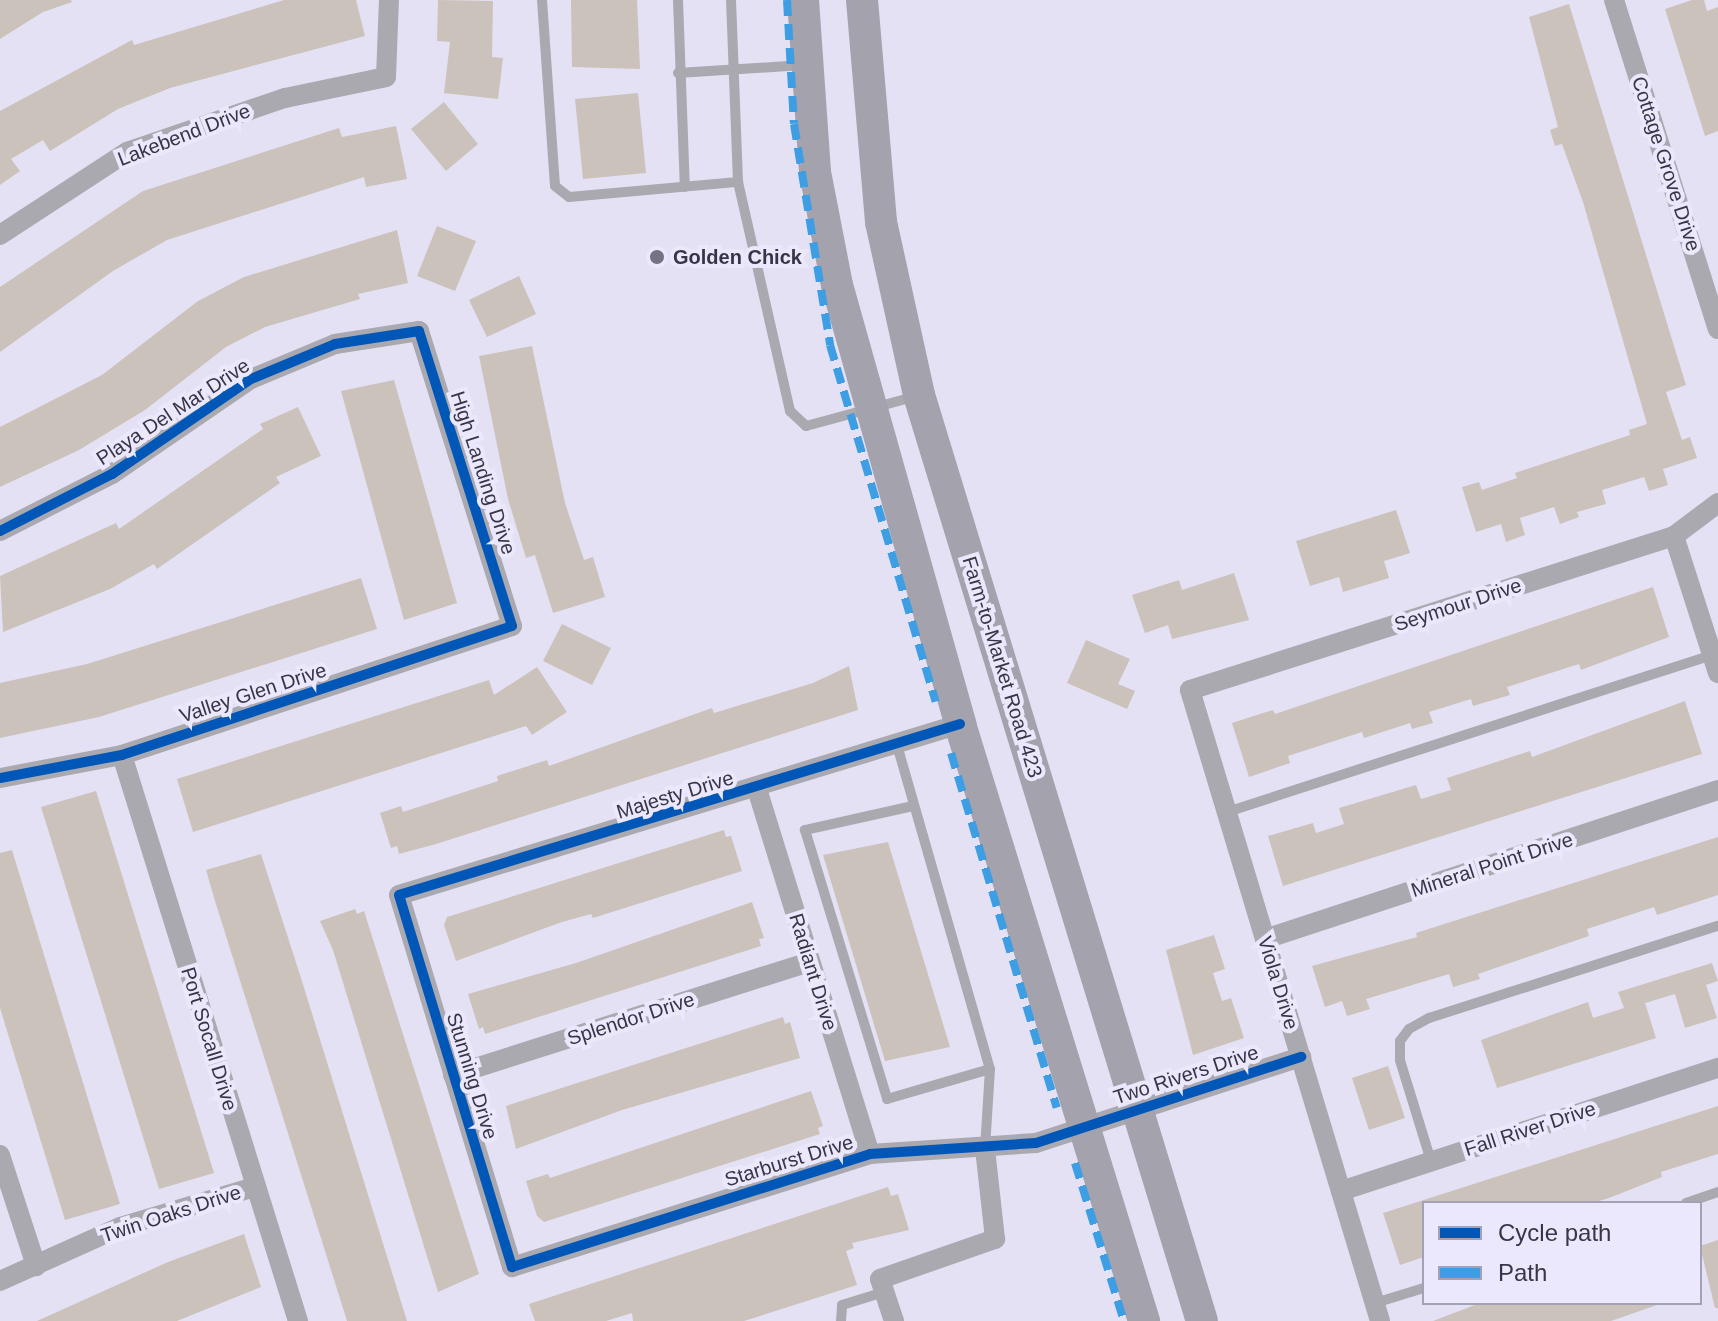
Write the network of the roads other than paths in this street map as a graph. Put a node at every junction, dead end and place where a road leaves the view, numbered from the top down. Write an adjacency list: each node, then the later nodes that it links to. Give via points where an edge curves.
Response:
1 (389, 0): 13 (street, Lakebend Drive, via 386,77 285,98 127,152)
2 (542, 0): 12 (lane, via 555,186 569,197)
3 (678, 0): 10 (lane)
4 (731, 0): 9 (lane)
5 (803, 0): 8 (main road)
6 (862, 0): 16 (main road, Farm-to-Market Road 423, via 881,222)
7 (1614, 0): 14 (street, Cottage Grove Drive)
8 (806, 64): 9 (lane); 17 (main road, via 815,172)
9 (732, 68): 10 (lane); 11 (lane)
10 (678, 73): 12 (lane)
11 (738, 182): 12 (lane); 17 (lane, via 790,411 806,426)
12 (685, 187)
13 (0, 235)
14 (1718, 329)
15 (419, 331): 19 (street, Playa Del Mar Drive, via 335,344 251,379 112,474); 21 (street, High Landing Drive)
16 (919, 395): 17 (lane); 40 (main road, Farm-to-Market Road 423)
17 (869, 409): 24 (main road)
18 (1718, 503): 20 (street, Seymour Drive)
19 (0, 531)
20 (1674, 536): 22 (street); 23 (street, Seymour Drive)
21 (512, 626): 26 (street, Valley Glen Drive)
22 (1715, 664): 31 (lane)
23 (1190, 690): 31 (street, Viola Drive)
24 (960, 724): 25 (street, Majesty Drive); 41 (main road)
25 (897, 745): 28 (street, Majesty Drive); 30 (lane)
26 (122, 755): 27 (street, Valley Glen Drive); 46 (street, Port Socall Drive)
27 (0, 778)
28 (757, 789): 32 (street, Majesty Drive); 35 (street, Radiant Drive)
29 (1718, 790): 34 (street, Mineral Point Drive)
30 (913, 806): 38 (lane); 38 (lane, via 805,830 887,1099)
31 (1227, 812): 34 (street, Viola Drive)
32 (399, 895): 39 (street, Stunning Drive)
33 (1718, 926): 45 (lane, via 1429,1018 1409,1029 1400,1041 1400,1060)
34 (1265, 939): 36 (street, Viola Drive)
35 (809, 962): 39 (street, Splendor Drive); 43 (street, Radiant Drive)
36 (1301, 1057): 40 (street, Two Rivers Drive); 47 (street, Viola Drive)
37 (1718, 1068): 45 (street, Fall River Drive)
38 (990, 1069): 42 (lane)
39 (453, 1075): 51 (street, Stunning Drive)
40 (1138, 1109): 41 (street, Two Rivers Drive); 60 (main road, Farm-to-Market Road 423)
41 (1083, 1128): 42 (street, Starburst Drive, via 1036,1143); 59 (main road)
42 (985, 1149): 43 (street, Starburst Drive, via 916,1147); 54 (street, via 995,1239 880,1279)
43 (870, 1154): 51 (street, Starburst Drive)
44 (0, 1155): 50 (street)
45 (1431, 1161): 47 (street, Fall River Drive)
46 (254, 1187): 50 (street, Twin Oaks Drive, via 120,1227); 56 (street, Port Socall Drive)
47 (1341, 1191): 55 (street, Viola Drive)
48 (1718, 1192): 49 (lane)
49 (1692, 1201)
50 (36, 1266): 52 (street, Twin Oaks Drive)
51 (512, 1267)
52 (0, 1281)
53 (1422, 1289): 55 (lane)
54 (884, 1292): 57 (lane, via 842,1305); 58 (street)
55 (1378, 1312)
56 (298, 1321)
57 (841, 1321)
58 (894, 1321)
59 (1144, 1321)
60 (1202, 1321)

